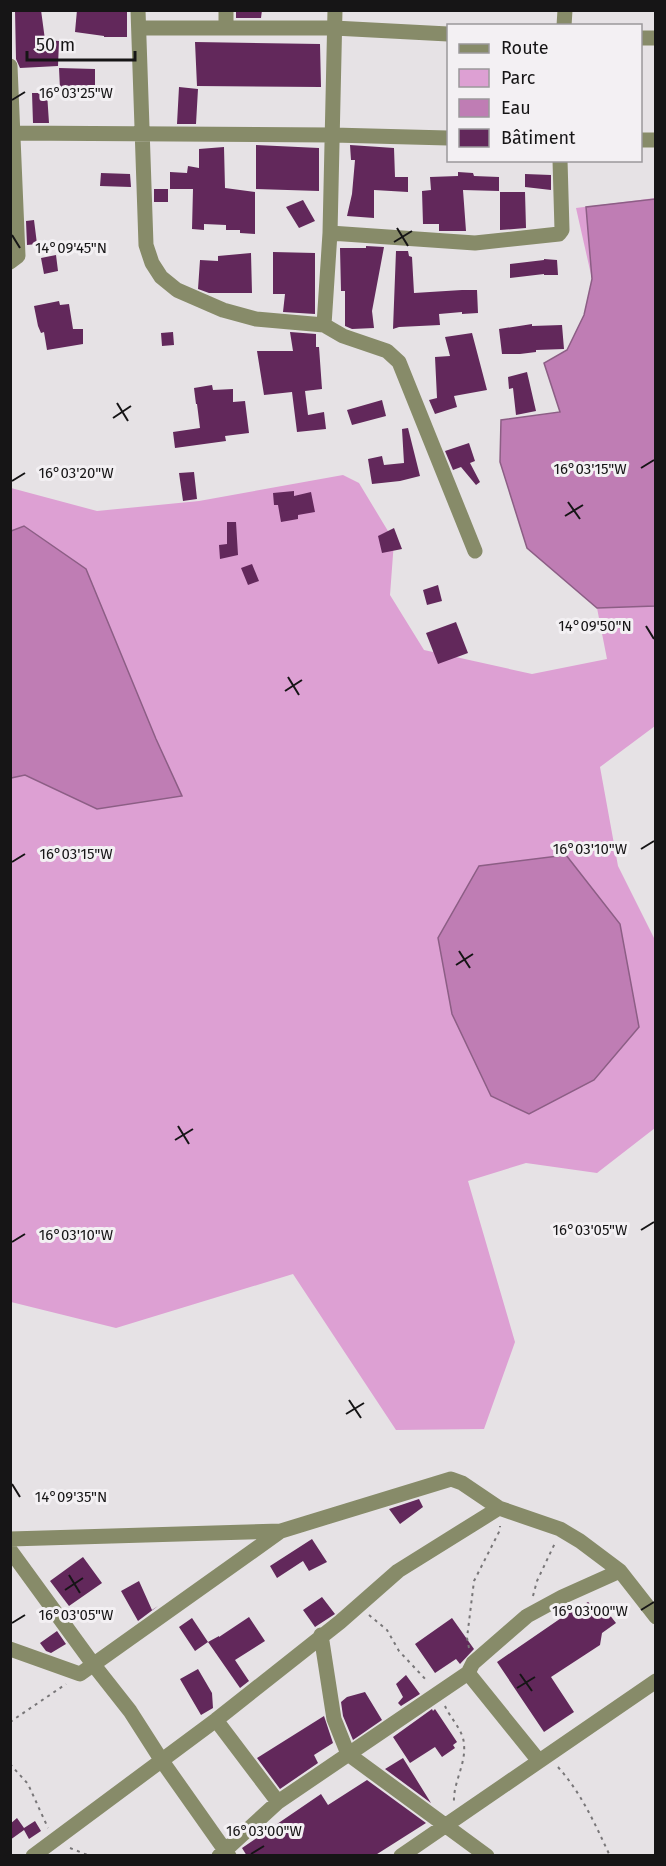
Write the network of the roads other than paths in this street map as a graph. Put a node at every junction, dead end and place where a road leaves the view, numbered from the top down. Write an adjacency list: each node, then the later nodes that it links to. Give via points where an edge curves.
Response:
1 (138, 10): 5 (street)
2 (226, 10): 4 (street)
3 (335, 10): 6 (street)
4 (226, 27): 5 (street); 6 (street)
5 (140, 28): 10 (street)
6 (334, 28): 7 (street); 11 (street)
7 (447, 34)
8 (10, 66): 9 (street)
9 (11, 133): 10 (street); 15 (street, via 18,256)
10 (142, 134): 11 (street); 16 (street, via 146,245 161,277 177,290 223,310 256,319)
11 (333, 135): 12 (street); 14 (street)
12 (447, 138)
13 (560, 162): 14 (street, via 559,234 474,243)
14 (330, 233): 16 (street)
15 (10, 262)
16 (324, 325): 17 (street, via 387,351 399,362)
17 (475, 551)
18 (499, 1508): 19 (street, via 451,1479); 22 (street, via 560,1529); 24 (street, via 398,1571)
19 (281, 1531): 20 (street); 26 (street)
20 (10, 1539)
21 (10, 1550): 26 (street)
22 (620, 1571): 23 (street); 27 (street, via 527,1616)
23 (656, 1617)
24 (321, 1635): 29 (street); 30 (street, via 334,1719)
25 (10, 1649): 26 (street, via 80,1674)
26 (93, 1664): 31 (street)
27 (470, 1668): 30 (street); 32 (street)
28 (656, 1681): 32 (street)
29 (216, 1720): 31 (street); 33 (street)
30 (348, 1754): 33 (street); 34 (street)
31 (162, 1761): 35 (street); 37 (street)
32 (539, 1761): 34 (street)
33 (278, 1802): 37 (street)
34 (450, 1821): 36 (street); 39 (street)
35 (44, 1850)
36 (421, 1850): 38 (street)
37 (225, 1854)
38 (401, 1856)
39 (488, 1856)

